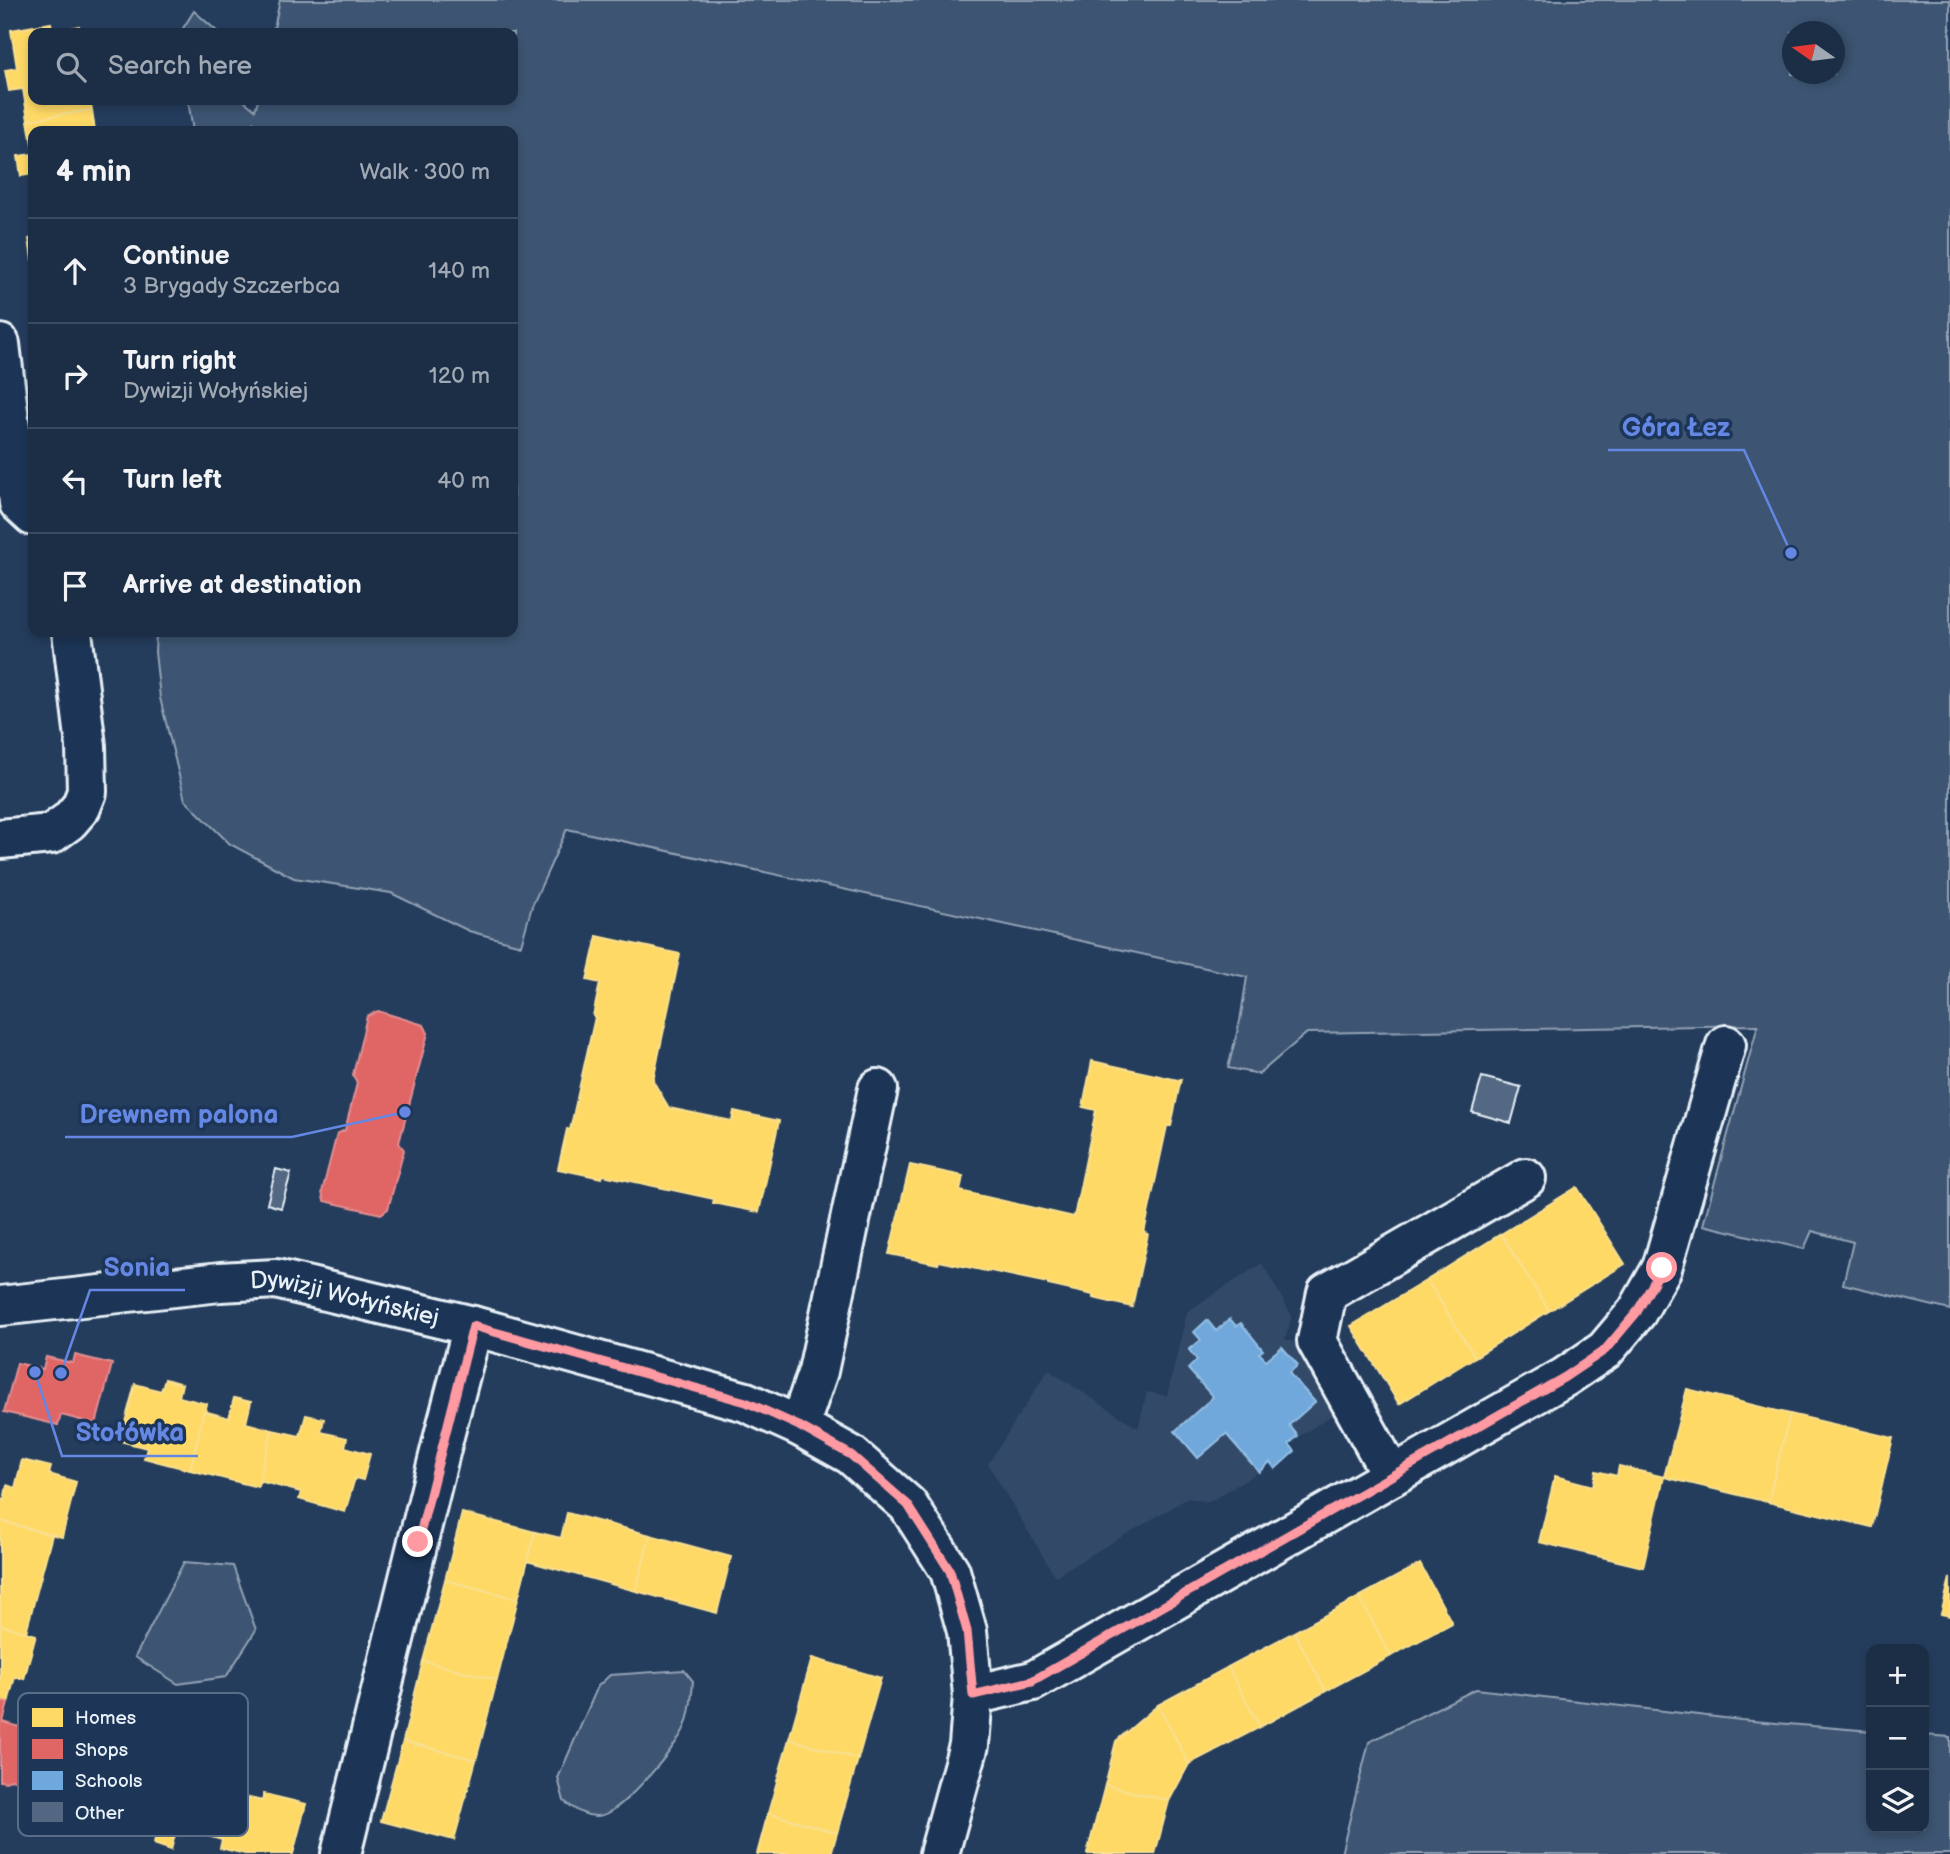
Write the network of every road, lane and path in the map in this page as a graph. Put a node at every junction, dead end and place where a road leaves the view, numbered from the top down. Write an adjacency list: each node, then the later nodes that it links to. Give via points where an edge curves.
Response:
1 (0, 344): 2 (street, via 19,503)
2 (28, 511)
3 (73, 637): 4 (street, via 87,792 81,807 51,834)
4 (0, 839)
5 (1726, 1045): 11 (street, via 1662,1268 1637,1312 1605,1350 1565,1377)
6 (878, 1089): 10 (street, via 818,1371)
7 (1526, 1178): 11 (street, via 1327,1293 1317,1341)
8 (0, 1306): 9 (street, Dywizji Wołyńskiej, via 276,1279)
9 (473, 1326): 10 (street, Dywizji Wołyńskiej, via 746,1402); 13 (street)
10 (799, 1426): 12 (street, Dywizji Wołyńskiej, via 851,1455 908,1505 950,1571 967,1631)
11 (1392, 1476): 12 (street, via 1032,1681)
12 (973, 1695): 14 (street, Dywizji Wołyńskiej, via 969,1745)
13 (341, 1854)
14 (939, 1854)

